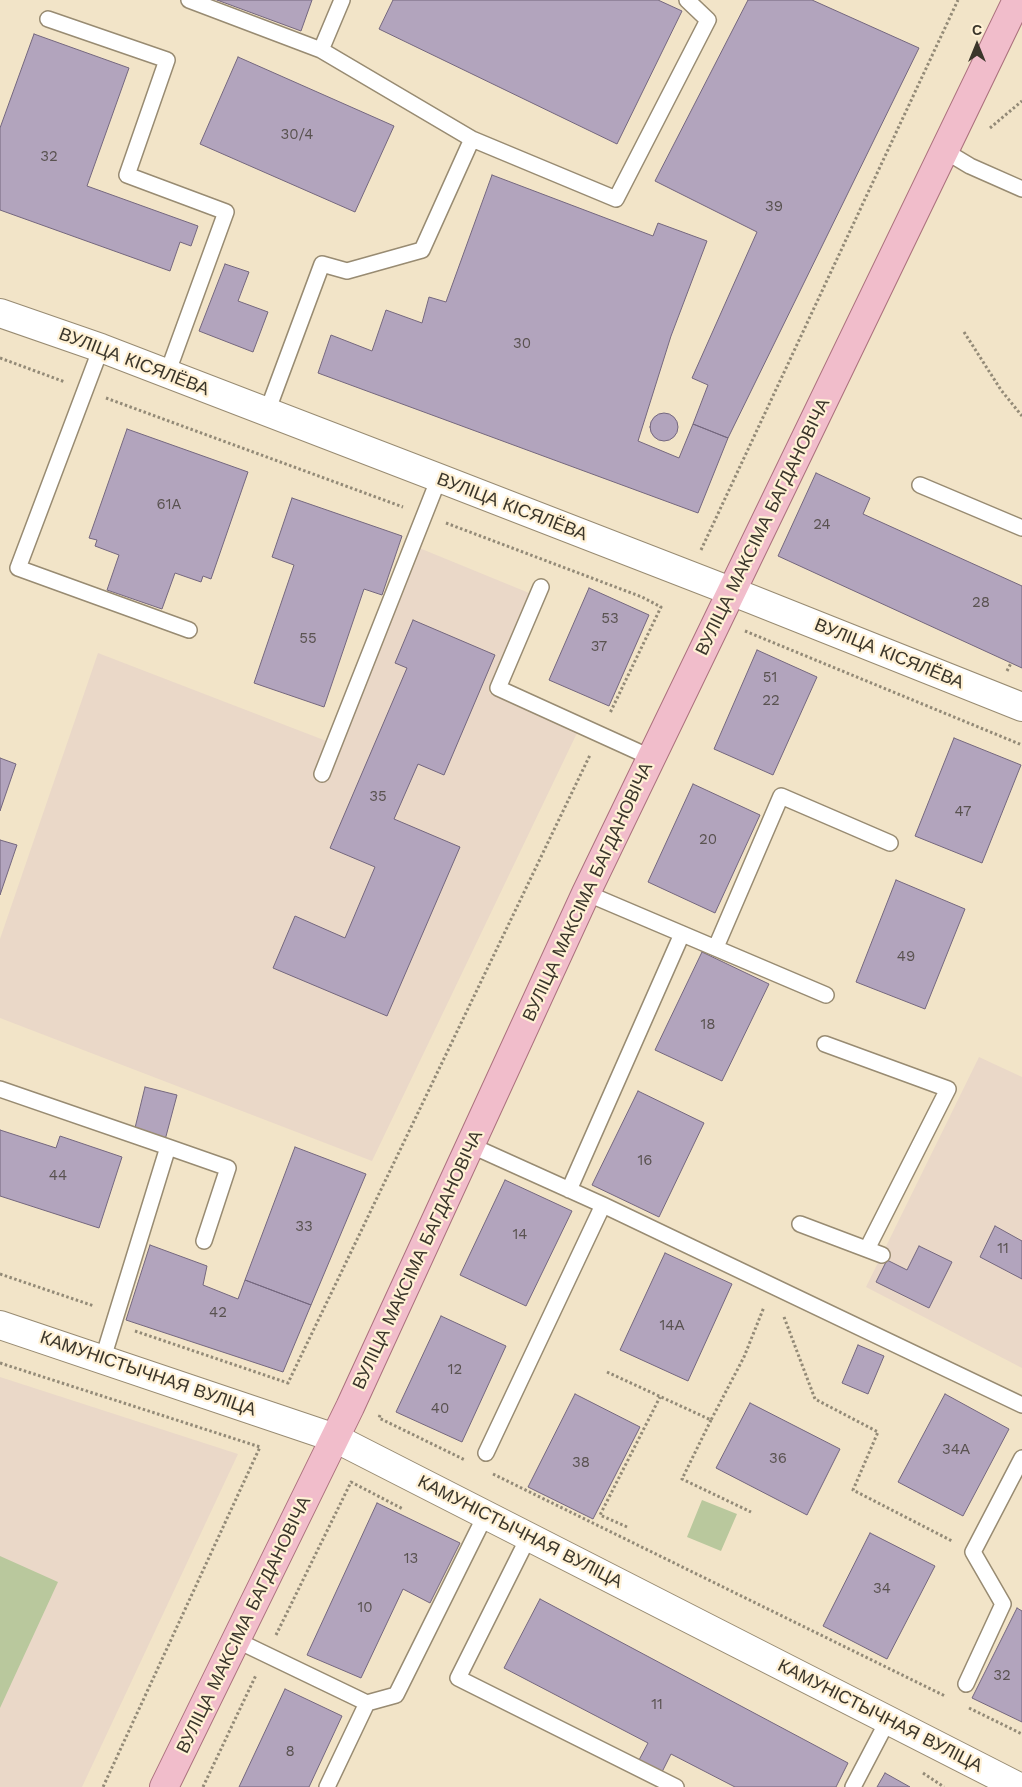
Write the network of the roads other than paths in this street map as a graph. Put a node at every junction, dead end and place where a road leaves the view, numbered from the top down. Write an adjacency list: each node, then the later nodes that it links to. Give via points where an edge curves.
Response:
1 (189, 0): 6 (lane)
2 (342, 0): 6 (lane)
3 (687, 0): 7 (lane, via 708,20 616,199)
4 (1017, 0): 8 (main road, ВУЛІЦА МАКСІМА БАГДАНОВІЧА)
5 (48, 20): 12 (lane, via 167,60 127,175 226,212)
6 (321, 50): 7 (lane)
7 (472, 139): 13 (lane, via 422,250 347,272 322,264)
8 (946, 152): 9 (lane); 18 (main road, ВУЛІЦА МАКСІМА БАГДАНОВІЧА)
9 (1022, 189)
10 (0, 313): 11 (street, ВУЛІЦА КІСЯЛЁВА)
11 (101, 348): 12 (street, ВУЛІЦА КІСЯЛЁВА); 19 (lane, via 18,568)
12 (167, 374): 13 (street, ВУЛІЦА КІСЯЛЁВА)
13 (267, 412): 14 (street, ВУЛІЦА КІСЯЛЁВА)
14 (439, 478): 18 (street, ВУЛІЦА КІСЯЛЁВА); 22 (lane)
15 (920, 485): 16 (lane)
16 (1022, 528)
17 (541, 587): 21 (lane, via 498,688)
18 (731, 592): 20 (street, ВУЛІЦА КІСЯЛЁВА); 21 (main road, ВУЛІЦА МАКСІМА БАГДАНОВІЧА)
19 (188, 630)
20 (1022, 707)
21 (652, 758): 24 (main road, ВУЛІЦА МАКСІМА БАГДАНОВІЧА)
22 (322, 774)
23 (890, 843): 26 (lane, via 781,796)
24 (586, 893): 25 (lane); 30 (main road, ВУЛІЦА МАКСІМА БАГДАНОВІЧА)
25 (682, 934): 26 (lane); 32 (lane)
26 (716, 947): 27 (lane)
27 (826, 995)
28 (825, 1044): 36 (lane, via 948,1089)
29 (0, 1089): 31 (lane)
30 (470, 1145): 32 (lane); 41 (main road, ВУЛІЦА МАКСІМА БАГДАНОВІЧА)
31 (168, 1147): 35 (lane, via 228,1168); 39 (lane)
32 (569, 1190): 33 (lane)
33 (603, 1205): 40 (lane); 42 (lane)
34 (800, 1224): 36 (lane)
35 (204, 1241)
36 (867, 1249): 37 (lane)
37 (882, 1255)
38 (0, 1325): 39 (street, КАМУНІСТЫЧНАЯ ВУЛІЦА)
39 (102, 1358): 41 (street, КАМУНІСТЫЧНАЯ ВУЛІЦА)
40 (1022, 1405)
41 (335, 1438): 44 (street, КАМУНІСТЫЧНАЯ ВУЛІЦА); 46 (main road, ВУЛІЦА МАКСІМА БАГДАНОВІЧА)
42 (486, 1453)
43 (1022, 1458): 47 (lane, via 973,1552 1003,1604)
44 (486, 1514): 45 (street, КАМУНІСТЫЧНАЯ ВУЛІЦА); 48 (lane, via 396,1695)
45 (529, 1536): 49 (street, КАМУНІСТЫЧНАЯ ВУЛІЦА); 52 (lane, via 458,1678)
46 (236, 1640): 48 (lane); 50 (main road, ВУЛІЦА МАКСІМА БАГДАНОВІЧА)
47 (966, 1684)
48 (367, 1703): 51 (lane)
49 (888, 1720): 53 (lane); 54 (street, КАМУНІСТЫЧНАЯ ВУЛІЦА)
50 (164, 1787)
51 (327, 1787)
52 (676, 1787)
53 (853, 1787)
54 (1019, 1787)

